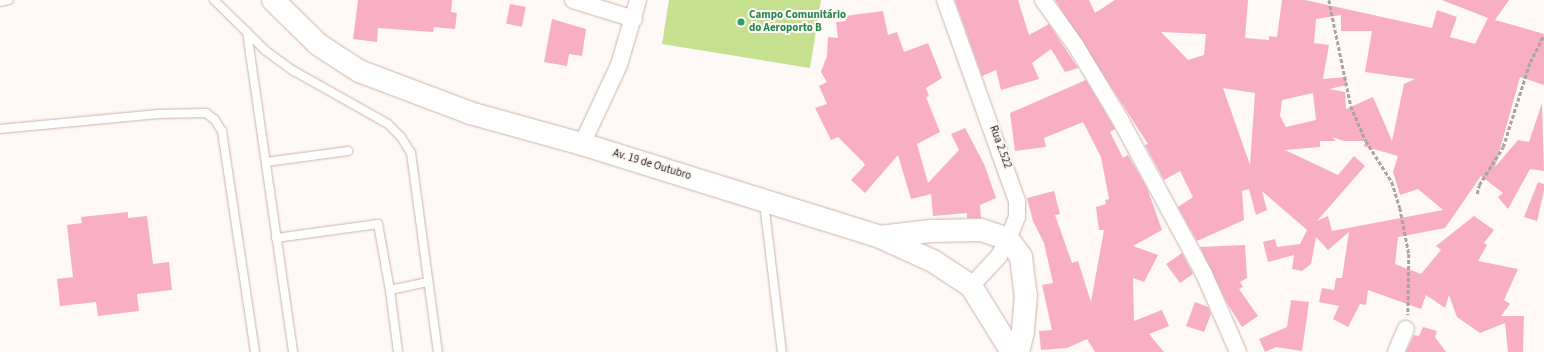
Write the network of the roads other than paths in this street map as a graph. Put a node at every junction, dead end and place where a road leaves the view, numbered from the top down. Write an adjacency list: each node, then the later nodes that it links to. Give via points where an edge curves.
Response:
1 (9, 0): 8 (lane)
2 (214, 0): 10 (lane)
3 (273, 0): 12 (street, Av. 19 de Outubro, via 319,45 359,71 470,113)
4 (573, 0): 9 (street)
5 (638, 0): 9 (street)
6 (945, 0): 18 (street, Rua 2.522, via 1012,180 1017,201 1017,217)
7 (1043, 0): 30 (street, via 1076,46 1121,121 1204,274)
8 (0, 2)
9 (634, 18): 12 (street, via 619,65)
10 (247, 32): 14 (lane); 19 (lane, via 266,51 294,71 388,124 401,137 410,153)
11 (0, 129): 23 (lane, via 158,114 206,113 222,131)
12 (582, 144): 15 (street, Av. 19 de Outubro)
13 (348, 151): 14 (lane)
14 (266, 162): 17 (lane)
15 (764, 200): 16 (street, Av. 19 de Outubro); 27 (lane)
16 (880, 237): 18 (street, via 931,230 981,230); 20 (street, Av. 19 de Outubro, via 933,261)
17 (276, 238): 21 (lane, via 378,224); 24 (lane)
18 (1008, 239): 20 (street, Rua 2.522, via 999,256); 29 (street, via 1021,257 1026,295 1023,332)
19 (428, 282): 21 (lane); 26 (lane)
20 (971, 286): 28 (street, Av. 19 de Outubro)
21 (390, 290): 25 (lane)
22 (1406, 329): 31 (street)
23 (255, 352)
24 (293, 352)
25 (398, 352)
26 (438, 352)
27 (782, 352)
28 (1012, 352)
29 (1018, 352)
30 (1238, 352)
31 (1396, 352)

